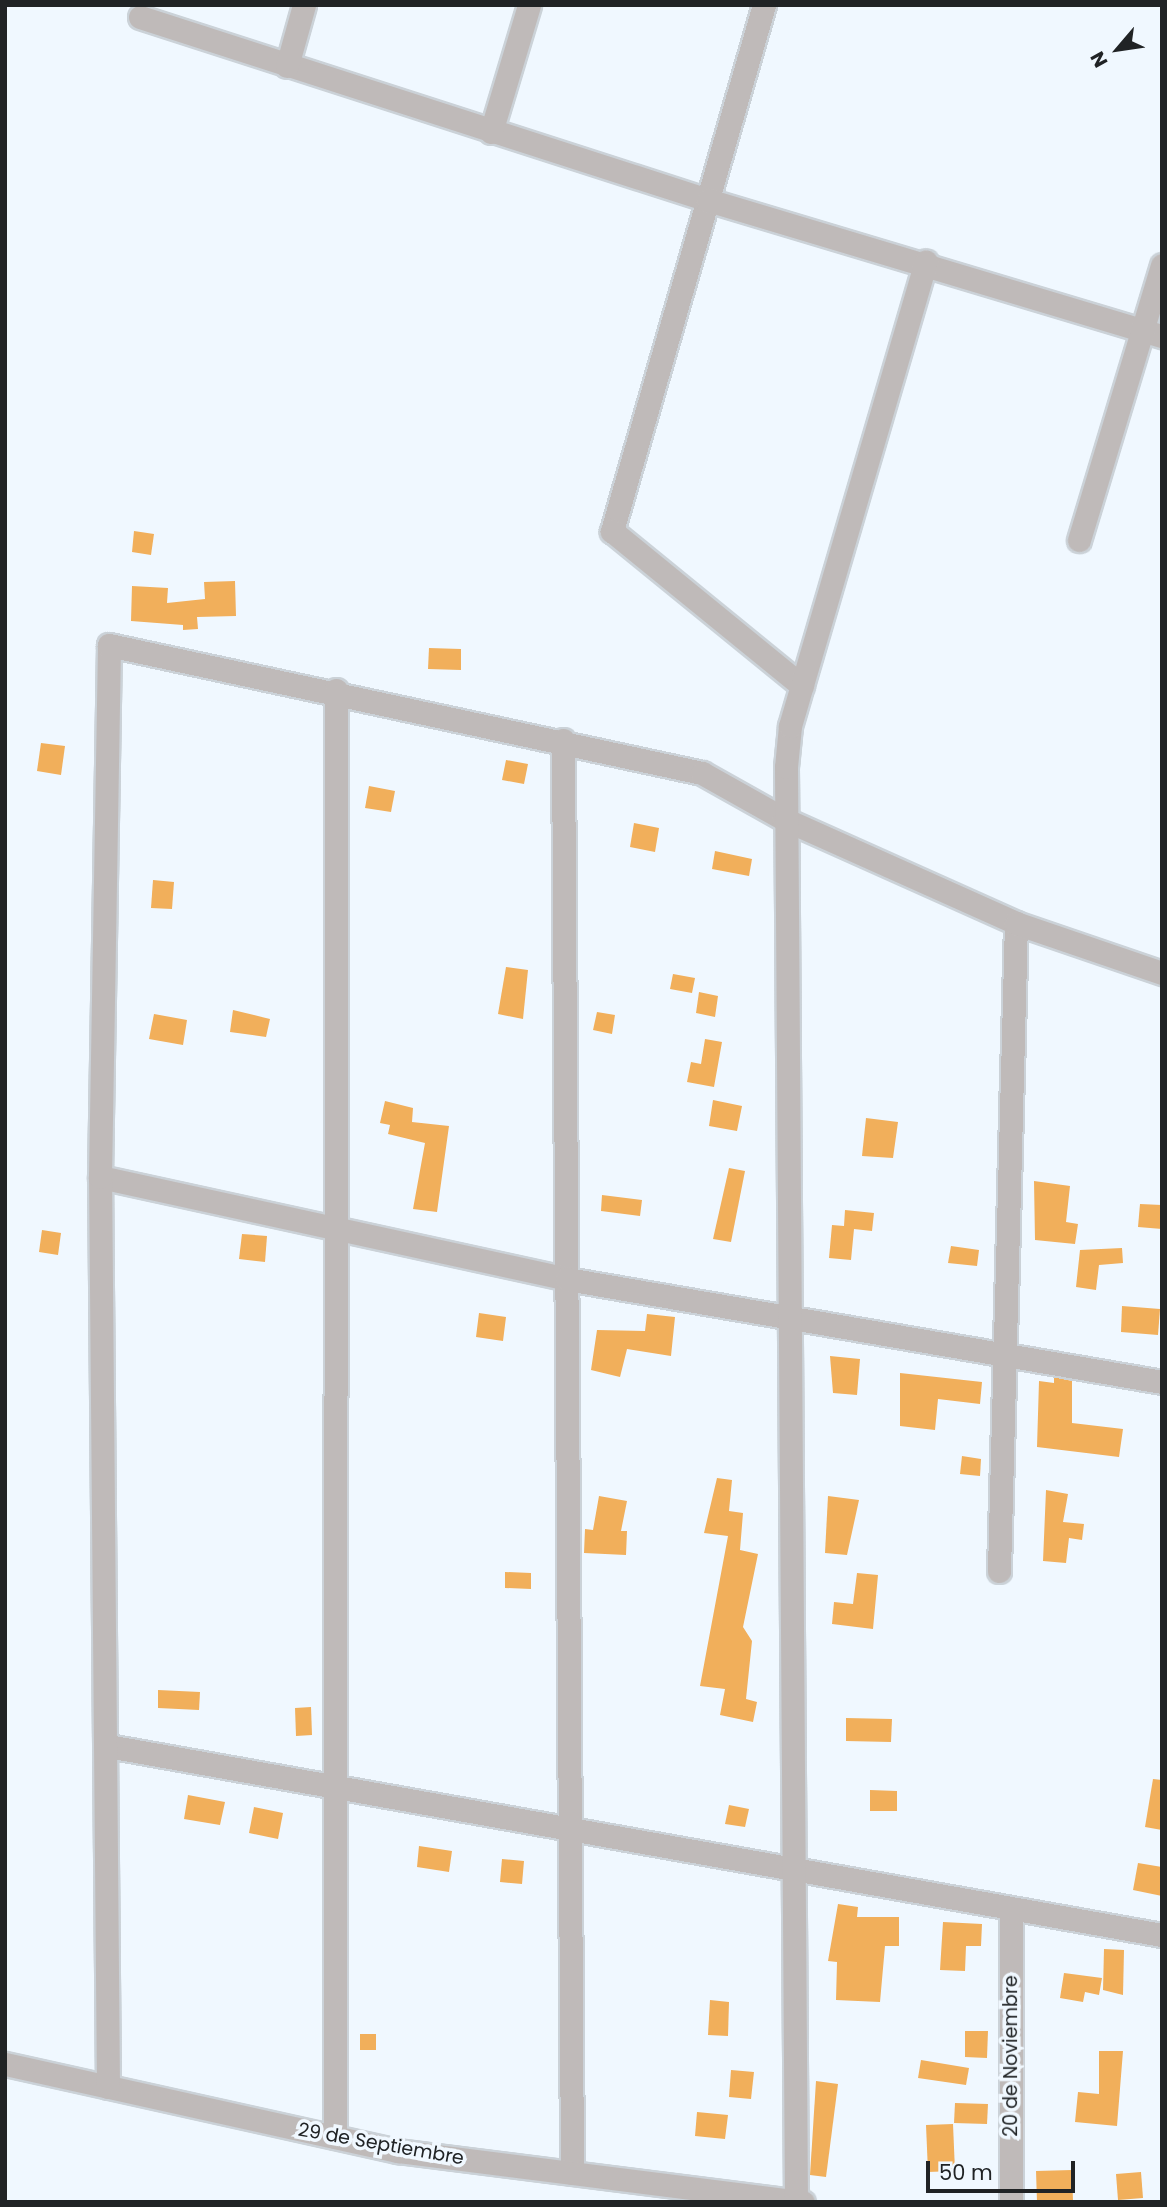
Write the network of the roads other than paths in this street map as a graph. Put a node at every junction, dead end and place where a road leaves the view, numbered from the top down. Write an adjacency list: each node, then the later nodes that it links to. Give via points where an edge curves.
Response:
1 (303, 5): 5 (street)
2 (529, 5): 6 (street)
3 (764, 5): 7 (street)
4 (140, 17): 5 (street)
5 (287, 66): 6 (street)
6 (491, 132): 7 (street)
7 (708, 200): 8 (street); 12 (street, via 612,531)
8 (926, 261): 10 (street); 12 (street)
9 (1162, 265): 10 (street)
10 (1152, 334): 11 (street)
11 (1079, 540)
12 (802, 686): 15 (street, via 790,726)
13 (336, 690): 14 (street); 18 (street, via 109,645); 19 (street)
14 (563, 740): 15 (street, via 702,773); 20 (street)
15 (784, 819): 16 (street); 21 (street)
16 (1016, 923): 17 (street); 22 (street)
17 (1162, 973)
18 (100, 1177): 19 (street); 25 (street)
19 (336, 1228): 20 (street); 26 (street)
20 (567, 1279): 21 (street); 27 (street)
21 (788, 1321): 22 (street); 28 (street)
22 (1004, 1356): 23 (street); 24 (street)
23 (1162, 1382)
24 (999, 1571)
25 (108, 1746): 26 (street); 32 (street)
26 (335, 1789): 27 (street); 33 (street)
27 (570, 1832): 28 (street); 34 (street)
28 (792, 1873): 29 (street); 35 (street)
29 (1011, 1909): 30 (street); 36 (street, 20 de Noviembre)
30 (1162, 1935)
31 (5, 2064): 32 (street, 29 de Septiembre)
32 (108, 2087): 33 (street, 29 de Septiembre)
33 (335, 2137): 34 (street, 29 de Septiembre)
34 (572, 2173): 35 (street, 29 de Septiembre)
35 (799, 2201)
36 (1011, 2202)

